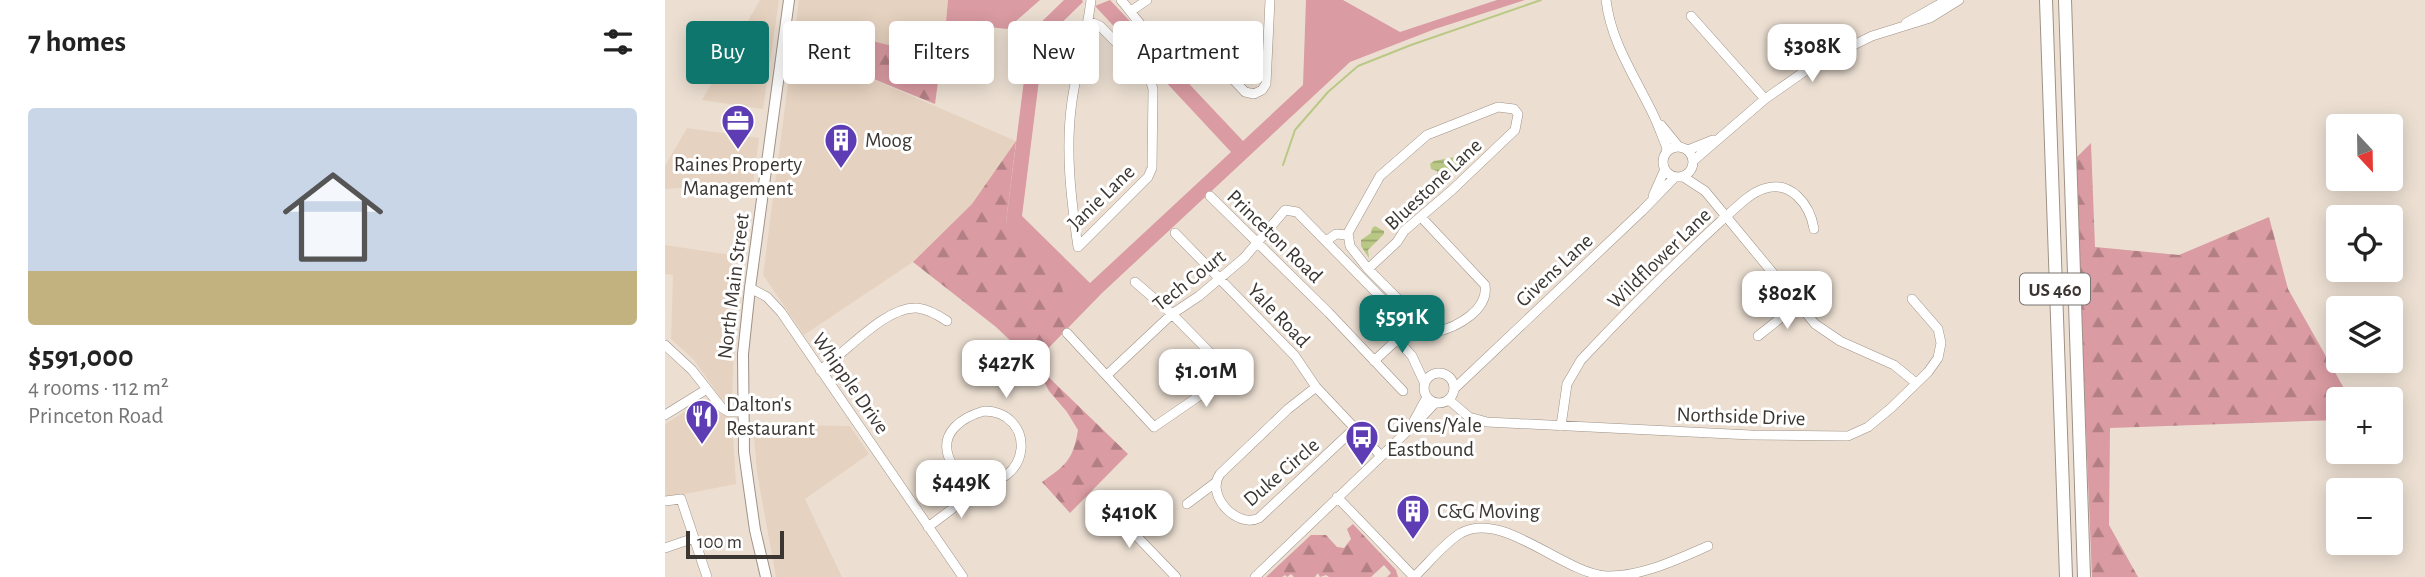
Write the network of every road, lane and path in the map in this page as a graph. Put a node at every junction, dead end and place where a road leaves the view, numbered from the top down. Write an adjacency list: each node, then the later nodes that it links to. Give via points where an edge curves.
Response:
1 (789, 0): 36 (main road, North Main Street)
2 (1091, 0): 13 (street, Janie Lane)
3 (1121, 0): 11 (street)
4 (1147, 0): 11 (street)
5 (1269, 0): 11 (street, via 1266,84 1254,94 1245,92 1202,45 1191,41 1159,44)
6 (1607, 0): 16 (street, via 1618,46)
7 (1947, 0): 14 (street)
8 (1959, 0): 14 (street, via 1930,18)
9 (2046, 0): 82 (highway, US 460)
10 (2065, 0): 83 (highway, US 460)
11 (1131, 11)
12 (1691, 16): 15 (street)
13 (1088, 21): 13 (street, Janie Lane, via 1069,130 1078,247 1152,168 1153,89 1149,76 1100,26)
14 (1905, 24): 15 (street, via 1836,53)
15 (1765, 99): 17 (street)
16 (1654, 115): 18 (street); 19 (street)
17 (1718, 138): 18 (street); 20 (street)
18 (1683, 149): 19 (street); 20 (street)
19 (1666, 153): 21 (street)
20 (1692, 164): 22 (street); 23 (street)
21 (1665, 169): 22 (street); 25 (street, Givens Lane)
22 (1679, 176): 23 (street); 25 (street, Givens Lane)
23 (1705, 191): 26 (street)
24 (1210, 197): 32 (street, Princeton Road)
25 (1651, 201): 49 (street, Givens Lane)
26 (1727, 216): 28 (street, Wildflower Lane, via 1760,190 1780,187 1803,201); 38 (street); 63 (street, Wildflower Lane, via 1581,360 1567,384)
27 (1421, 217): 30 (street, Bluestone Lane, via 1515,130 1518,114 1514,110 1498,107 1427,135 1380,176); 33 (street, Bluestone Lane); 40 (street, via 1485,285 1487,295 1474,312 1445,330 1436,332)
28 (1815, 229)
29 (1175, 233): 34 (street, Yale Road)
30 (1348, 234): 31 (street, via 1336,234); 33 (street, via 1350,246)
31 (1327, 241): 32 (street, Tech Court, via 1289,209); 42 (street)
32 (1258, 244): 34 (street, Tech Court); 48 (street, Princeton Road)
33 (1369, 269): 40 (street)
34 (1220, 278): 39 (street, Tech Court); 55 (street, Yale Road, via 1304,367)
35 (1135, 282): 39 (street)
36 (750, 288): 50 (street, Whipple Drive, via 774,303); 61 (main road, North Main Street)
37 (1912, 299): 53 (street, Northside Drive, via 1938,329 1941,343 1938,358)
38 (1798, 304): 44 (street); 53 (street, via 1825,332 1894,365)
39 (1172, 314): 51 (street, Tech Court); 51 (street, via 1231,374 1154,427)
40 (1419, 320): 42 (street)
41 (947, 321): 50 (street, via 924,310 901,310)
42 (1410, 327): 45 (street)
43 (1067, 333): 51 (street)
44 (1758, 336)
45 (1397, 339): 47 (street); 48 (street)
46 (665, 345): 57 (street)
47 (1412, 356): 52 (street); 54 (street)
48 (1374, 361): 58 (street, Princeton Road)
49 (1479, 363): 52 (street, Givens Lane); 56 (street, Givens Lane)
50 (820, 370): 72 (street, Whipple Drive)
51 (1107, 375)
52 (1443, 375): 54 (street, via 1431,376); 56 (street)
53 (1916, 383): 63 (street, Northside Drive, via 1868,427 1848,436)
54 (1425, 384): 59 (street)
55 (1316, 387): 64 (street, Yale Road); 66 (street, Duke Circle, via 1272,423)
56 (1455, 388): 60 (street)
57 (707, 389): 61 (street, via 724,410); 62 (street)
58 (1402, 391)
59 (1431, 400): 60 (street, via 1441,404); 65 (street)
60 (1449, 400): 63 (street, Northside Drive, via 1476,420)
61 (742, 412): 77 (main road, North Main Street, via 748,486)
62 (665, 415)
63 (1561, 426)
64 (1355, 428): 65 (street, Yale Road); 66 (street, Duke Circle, via 1256,520 1244,521 1233,514 1217,494)
65 (1381, 456): 68 (street)
66 (1215, 483): 71 (street)
67 (968, 485): 67 (street, via 999,480 1019,461 1021,439 1003,415 973,414 951,432 947,453); 72 (street, via 952,509)
68 (1337, 496): 80 (street); 81 (street)
69 (665, 501): 73 (street, via 681,499)
70 (1117, 503): 79 (street, via 1122,521)
71 (1187, 504)
72 (928, 527): 78 (street, Whipple Drive)
73 (694, 538): 75 (street); 76 (street)
74 (1708, 546): 81 (street, via 1636,574 1608,576 1578,569 1499,530 1481,527 1457,536)
75 (665, 548)
76 (707, 577)
77 (766, 577)
78 (963, 577)
79 (1176, 577)
80 (1255, 577)
81 (1414, 577)
82 (2066, 577)
83 (2084, 577)

